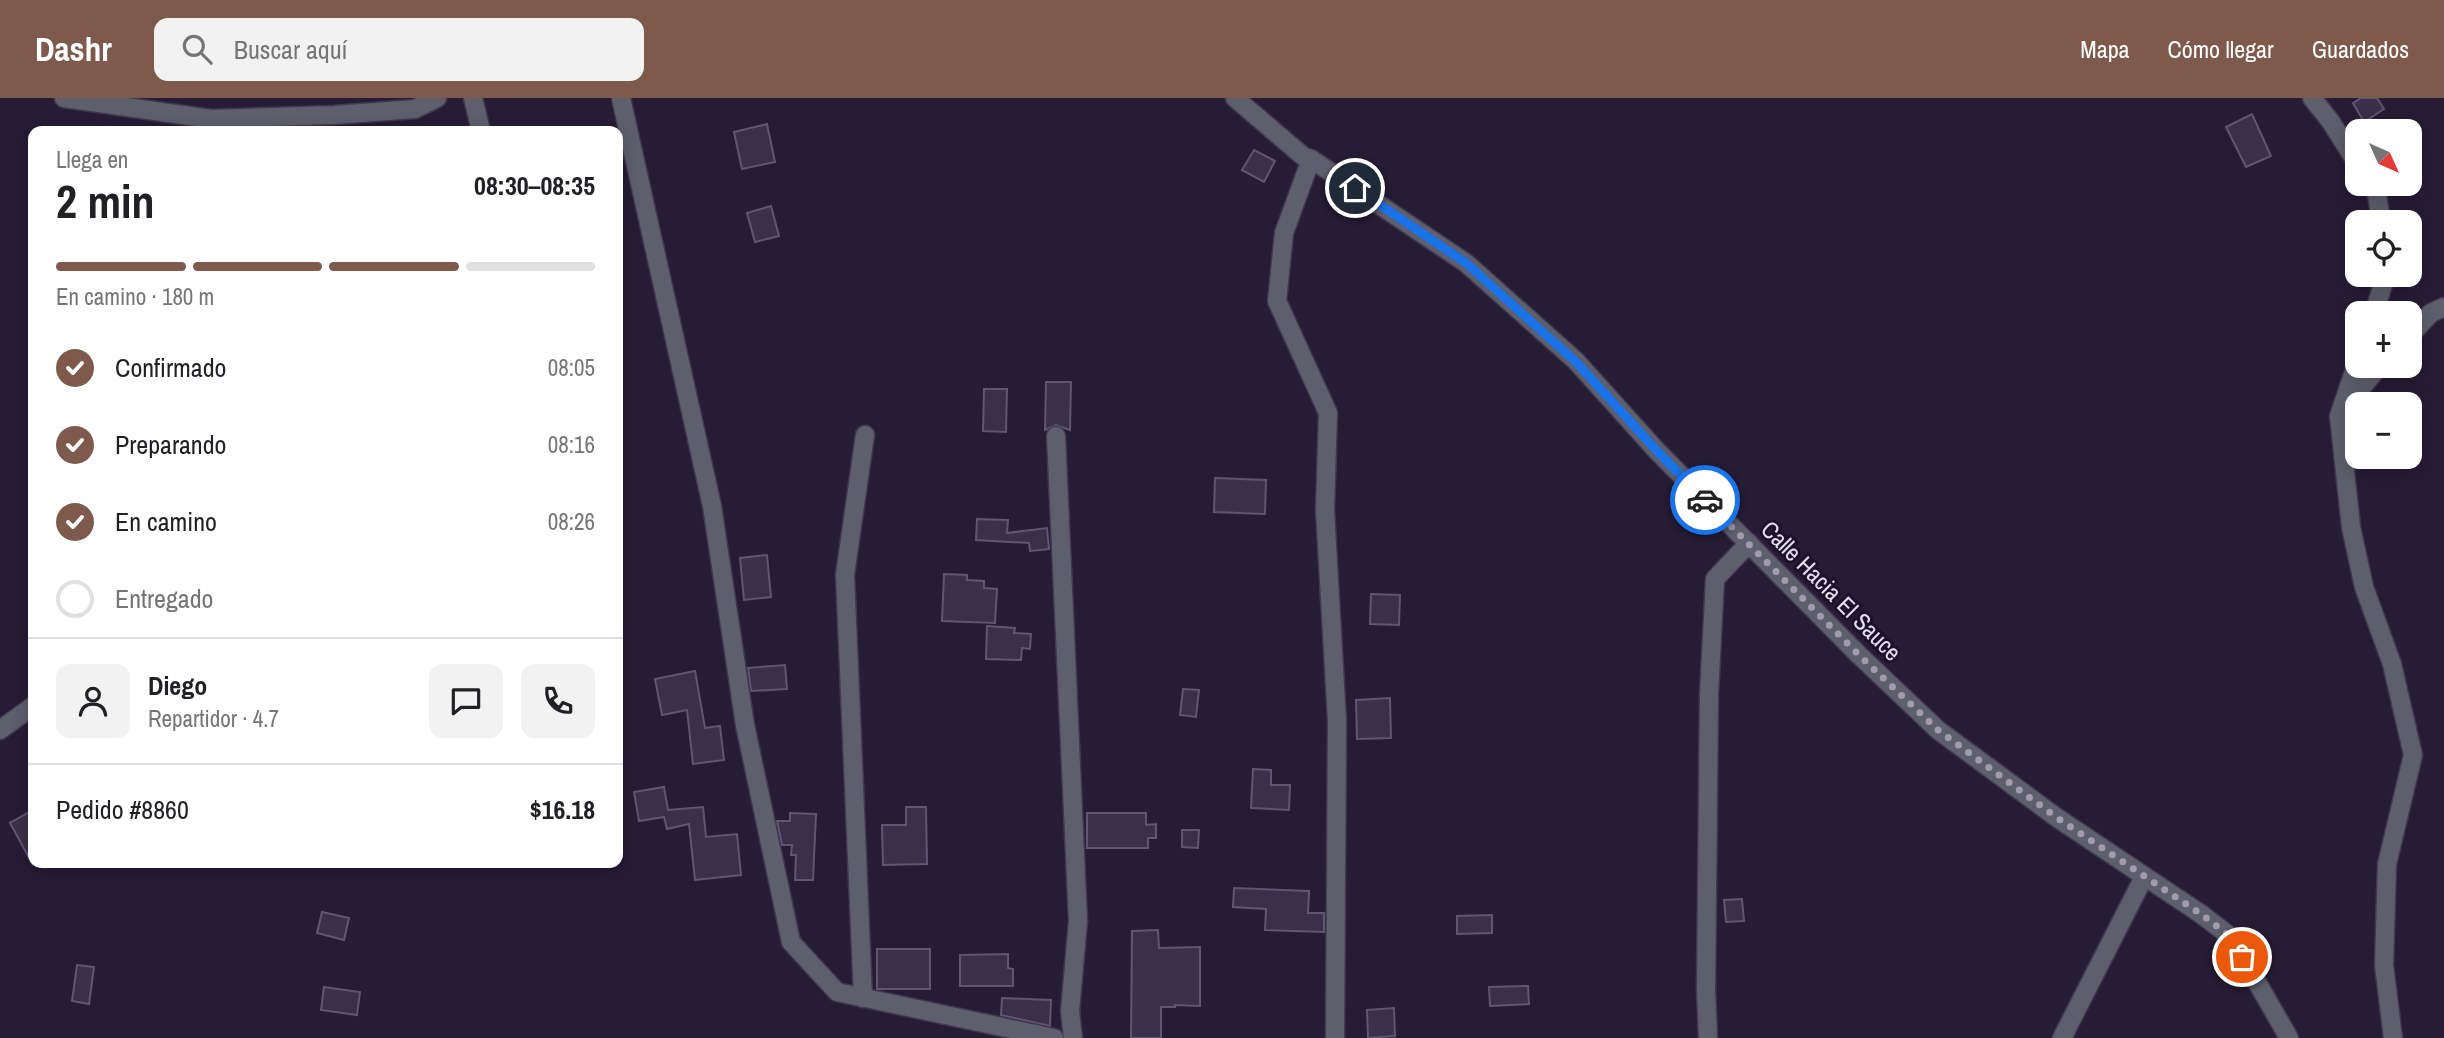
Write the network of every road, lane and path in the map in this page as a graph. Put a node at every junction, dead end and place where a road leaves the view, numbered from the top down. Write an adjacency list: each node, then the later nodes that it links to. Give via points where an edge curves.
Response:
1 (64, 98): 2 (street, via 211,119 415,109)
2 (437, 98)
3 (473, 98): 7 (street)
4 (621, 98): 21 (street, via 712,506 745,725 791,942 837,992)
5 (1235, 98): 9 (street, Calle Hacia El Sauce)
6 (2312, 98): 8 (street)
7 (480, 126)
8 (2345, 144)
9 (1311, 159): 17 (street, Calle Hacia El Sauce, via 1466,263 1576,362); 24 (street, via 1284,233 1277,302 1328,413 1325,510 1337,721)
10 (2444, 307): 11 (street)
11 (2422, 322)
12 (2352, 378): 14 (street)
13 (2370, 378): 14 (street)
14 (2339, 416): 28 (street, via 2353,539 2364,587 2392,664 2413,755 2387,864 2384,965)
15 (865, 435): 21 (street, via 845,575)
16 (1056, 436): 23 (street, via 1078,921 1070,1010)
17 (1749, 543): 20 (street, Calle Hacia El Sauce, via 1938,730); 25 (street, via 1715,579 1709,694)
18 (28, 710): 19 (street)
19 (0, 730)
20 (2144, 877): 26 (street); 27 (street, Calle Hacia El Sauce, via 2231,937)
21 (863, 998): 22 (street)
22 (1054, 1038)
23 (1073, 1038)
24 (1335, 1038)
25 (1708, 1038)
26 (2062, 1038)
27 (2289, 1038)
28 (2393, 1038)

